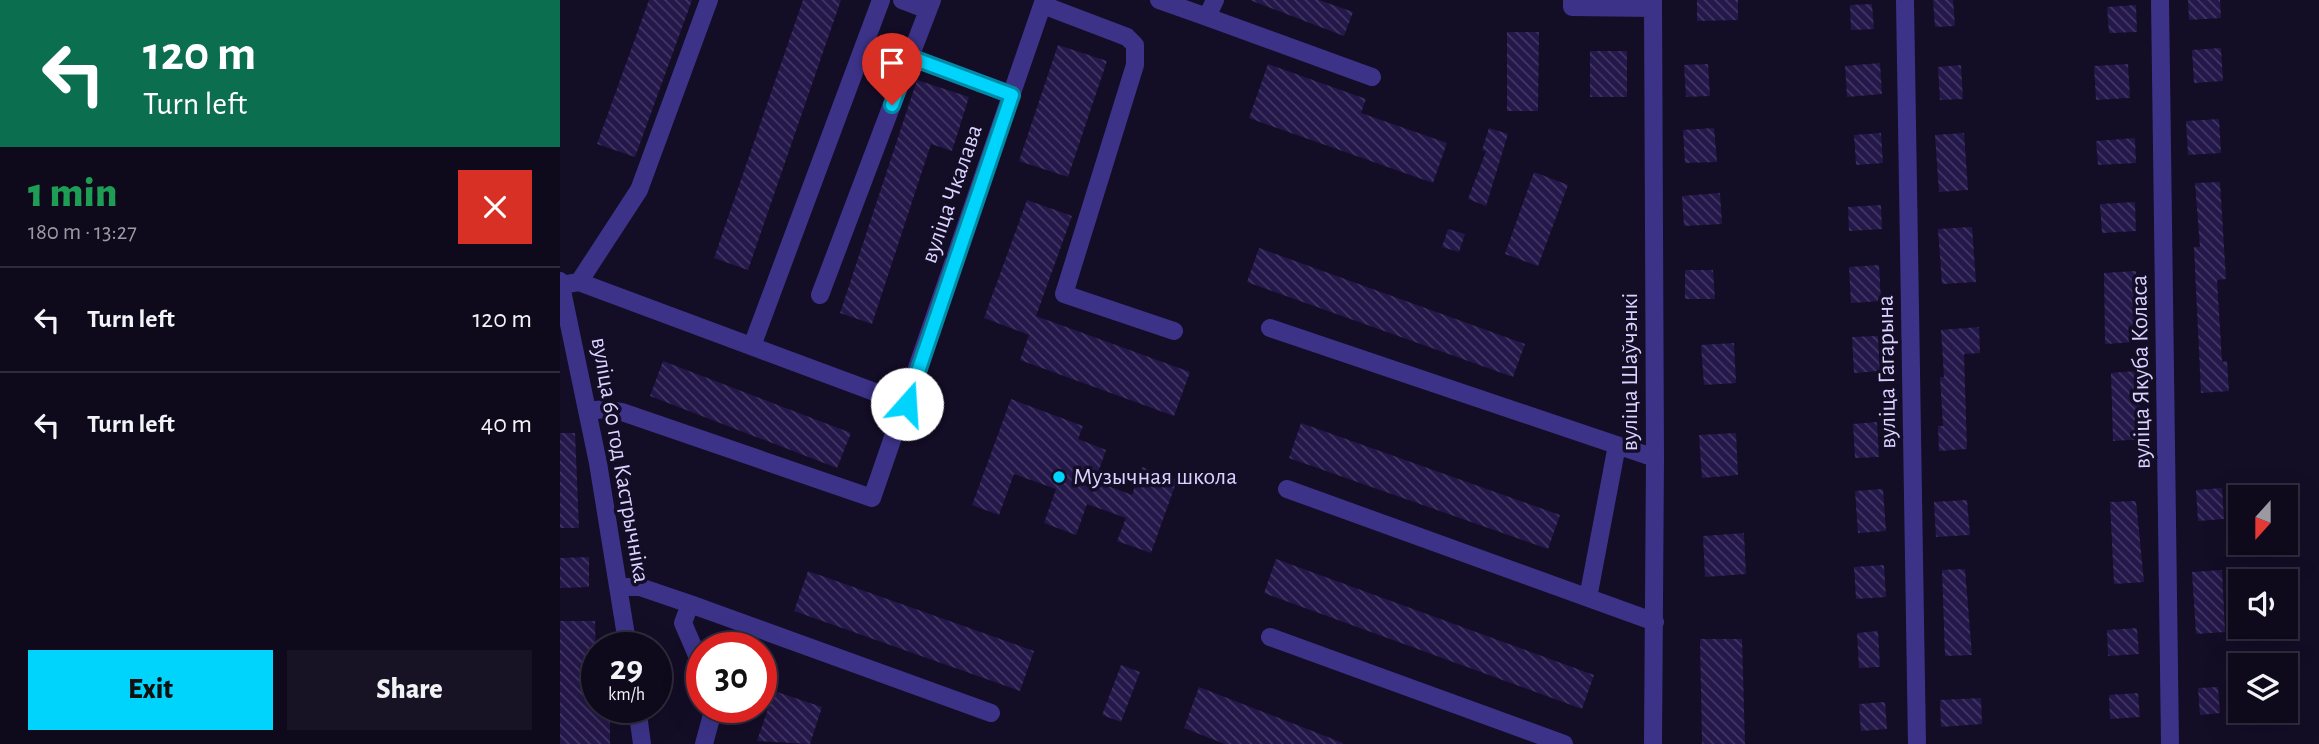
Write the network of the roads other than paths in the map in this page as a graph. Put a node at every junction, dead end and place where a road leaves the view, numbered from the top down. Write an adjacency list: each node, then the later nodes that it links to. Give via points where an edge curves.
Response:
1 (709, 0): 16 (street, via 639,190)
2 (881, 0): 20 (street)
3 (902, 0): 11 (street)
4 (1159, 0): 12 (street)
5 (1215, 0): 12 (street)
6 (1572, 0): 10 (street, via 1572,7)
7 (1905, 0): 40 (street, вуліца Гагарына)
8 (2160, 0): 41 (street, вуліца Якуба Коласа)
9 (1044, 3): 15 (street, вуліца Чкалава); 19 (street, via 1127,37 1135,46 1135,65 1064,295)
10 (1653, 4): 24 (street, вуліца Шаўчэнкі)
11 (930, 5): 13 (street)
12 (1207, 17): 14 (street)
13 (910, 57): 15 (street); 17 (street)
14 (1372, 77)
15 (1012, 95): 21 (street, вуліца Чкалава)
16 (567, 283): 20 (street); 22 (street, вуліца 60 год Кастрычніка)
17 (820, 295)
18 (1270, 328): 23 (street)
19 (1174, 331)
20 (752, 346): 21 (street)
21 (907, 404): 22 (street, вуліца Чкалава, via 872,498 622,412)
22 (588, 411): 26 (street, вуліца 60 год Кастрычніка)
23 (1617, 445): 24 (street); 27 (street)
24 (1656, 458): 29 (street, вуліца Шаўчэнкі)
25 (1287, 489): 27 (street)
26 (618, 587): 28 (street, via 640,587); 30 (street, вуліца 60 год Кастрычніка)
27 (1588, 598): 29 (street)
28 (690, 604): 31 (street, via 683,623); 33 (street)
29 (1655, 622): 39 (street, вуліца Шаўчэнкі)
30 (625, 632)
31 (687, 632)
32 (1270, 637): 36 (street)
33 (991, 713)
34 (639, 723): 37 (street)
35 (710, 723): 38 (street)
36 (1555, 742)
37 (642, 744)
38 (704, 744)
39 (1653, 744)
40 (1917, 744)
41 (2170, 744)

